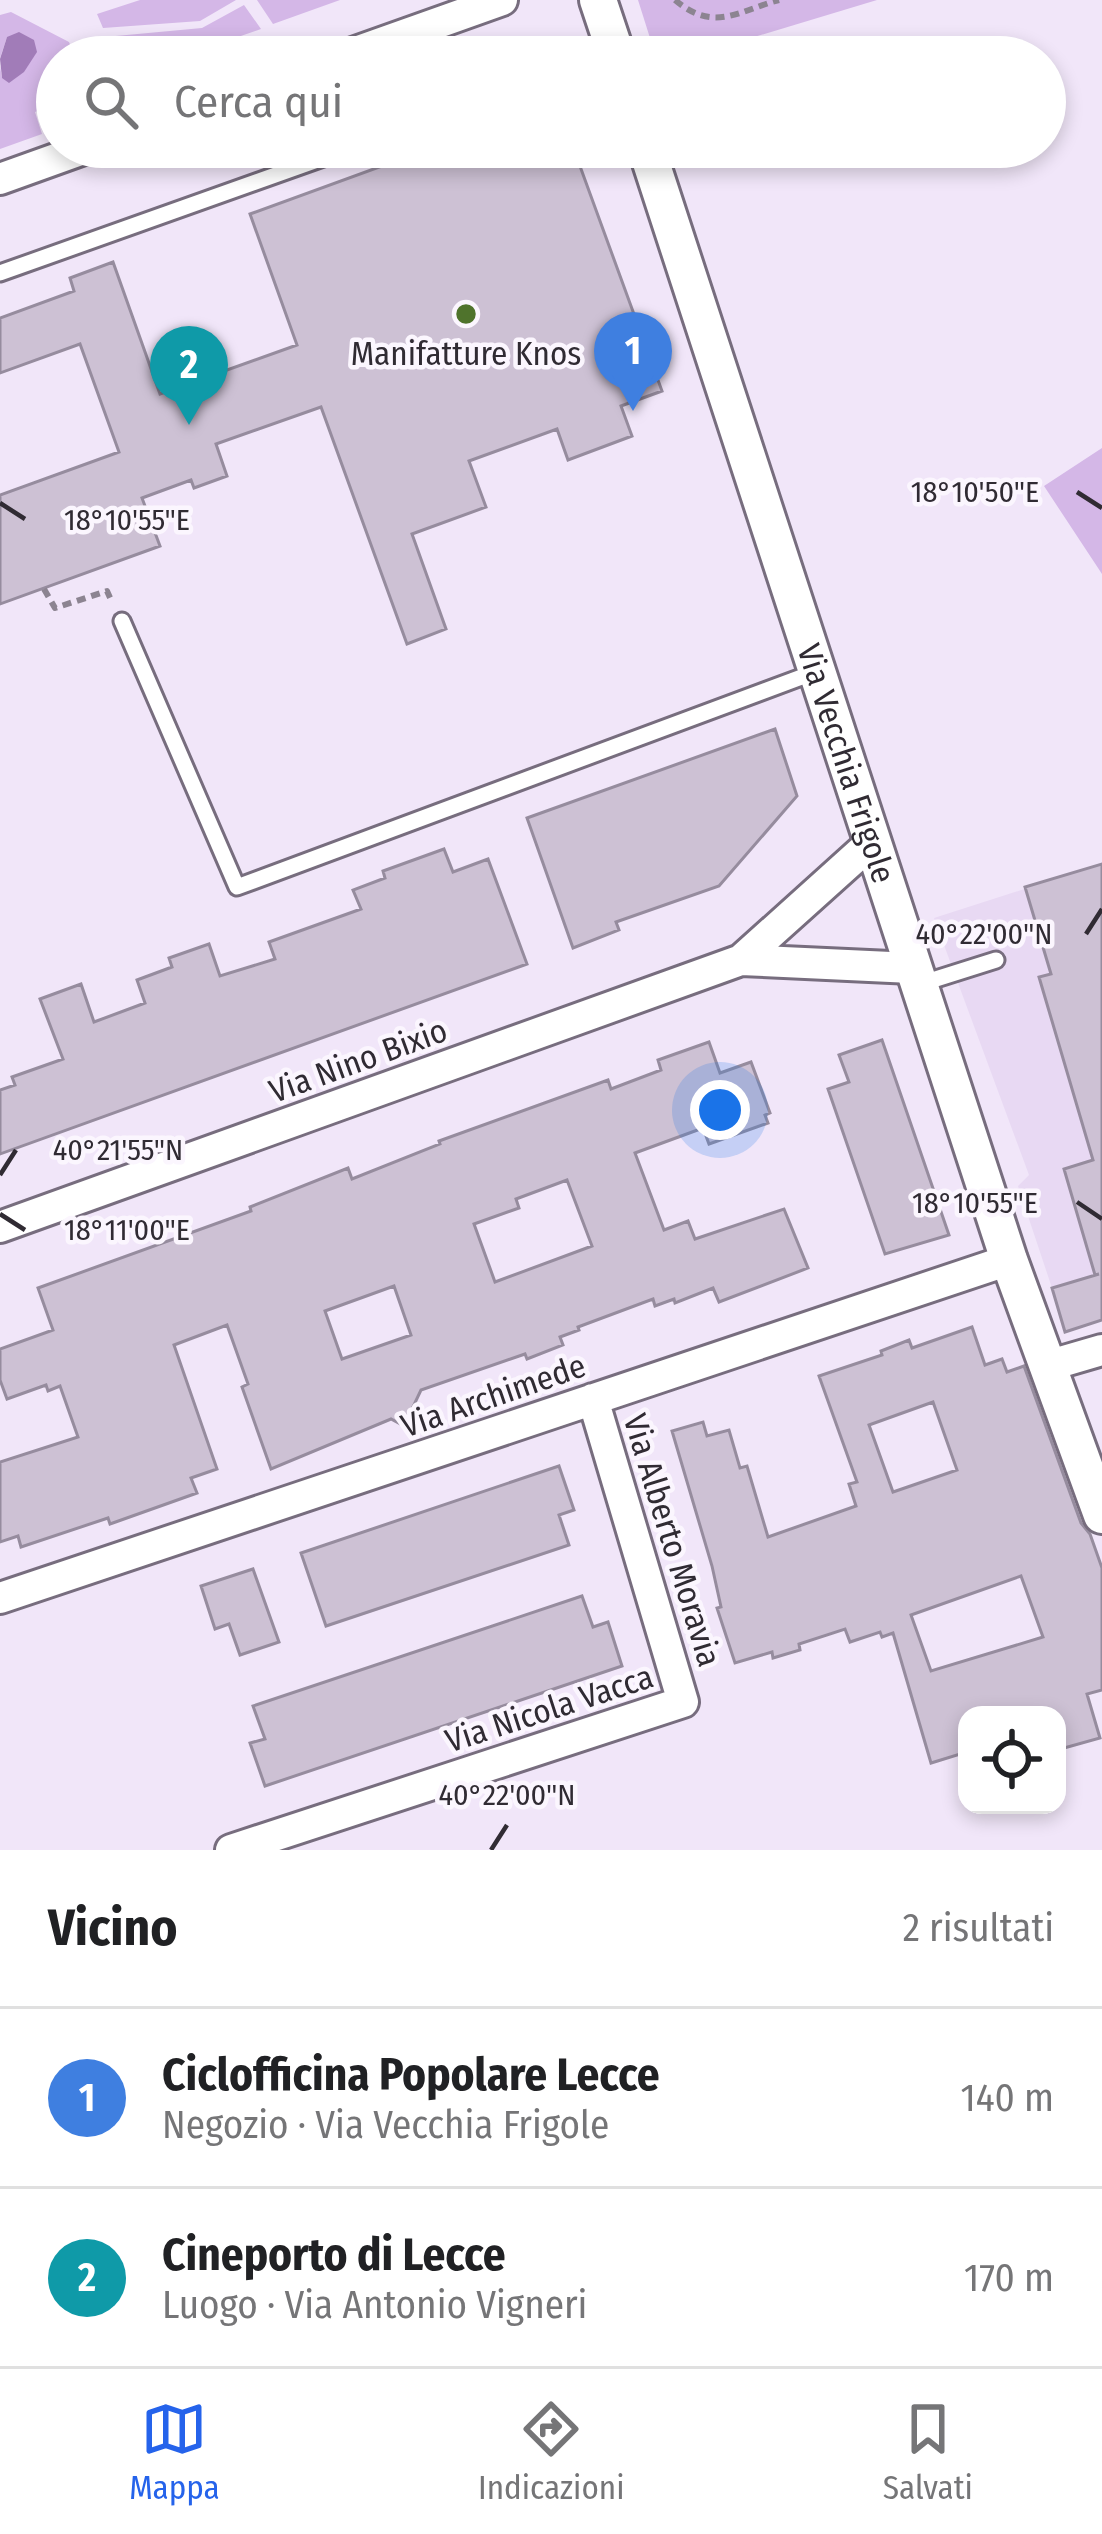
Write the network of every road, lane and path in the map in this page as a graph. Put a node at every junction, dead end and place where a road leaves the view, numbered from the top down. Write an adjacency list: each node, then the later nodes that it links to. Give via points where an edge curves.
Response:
1 (502, 0): 5 (street)
2 (598, 0): 6 (street)
3 (675, 0): 4 (path, via 719,20)
4 (779, 0)
5 (401, 36)
6 (608, 36)
7 (36, 166): 10 (street)
8 (295, 168): 11 (lane)
9 (653, 168): 14 (street, Via Vecchia Frigole)
10 (0, 179)
11 (0, 273)
12 (44, 589): 13 (path, via 55,608 106,591)
13 (122, 621): 14 (lane, via 237,887)
14 (815, 672): 15 (street, Via Vecchia Frigole)
15 (871, 843): 16 (street, Via Nino Bixio); 18 (street, Via Vecchia Frigole)
16 (741, 960): 18 (street, Via Nino Bixio); 19 (street, Via Nino Bixio)
17 (996, 961): 18 (lane)
18 (914, 976): 20 (street, Via Vecchia Frigole)
19 (0, 1227)
20 (1009, 1260): 22 (street, Via Vecchia Frigole); 23 (street, Via Archimede)
21 (1102, 1350): 22 (street)
22 (1047, 1366): 24 (street, Via Vecchia Frigole)
23 (593, 1400): 25 (street, Via Archimede); 26 (street, Via Alberto Moravia)
24 (1102, 1515)
25 (0, 1598)
26 (683, 1702): 27 (street, Via Nicola Vacca)
27 (231, 1850)

